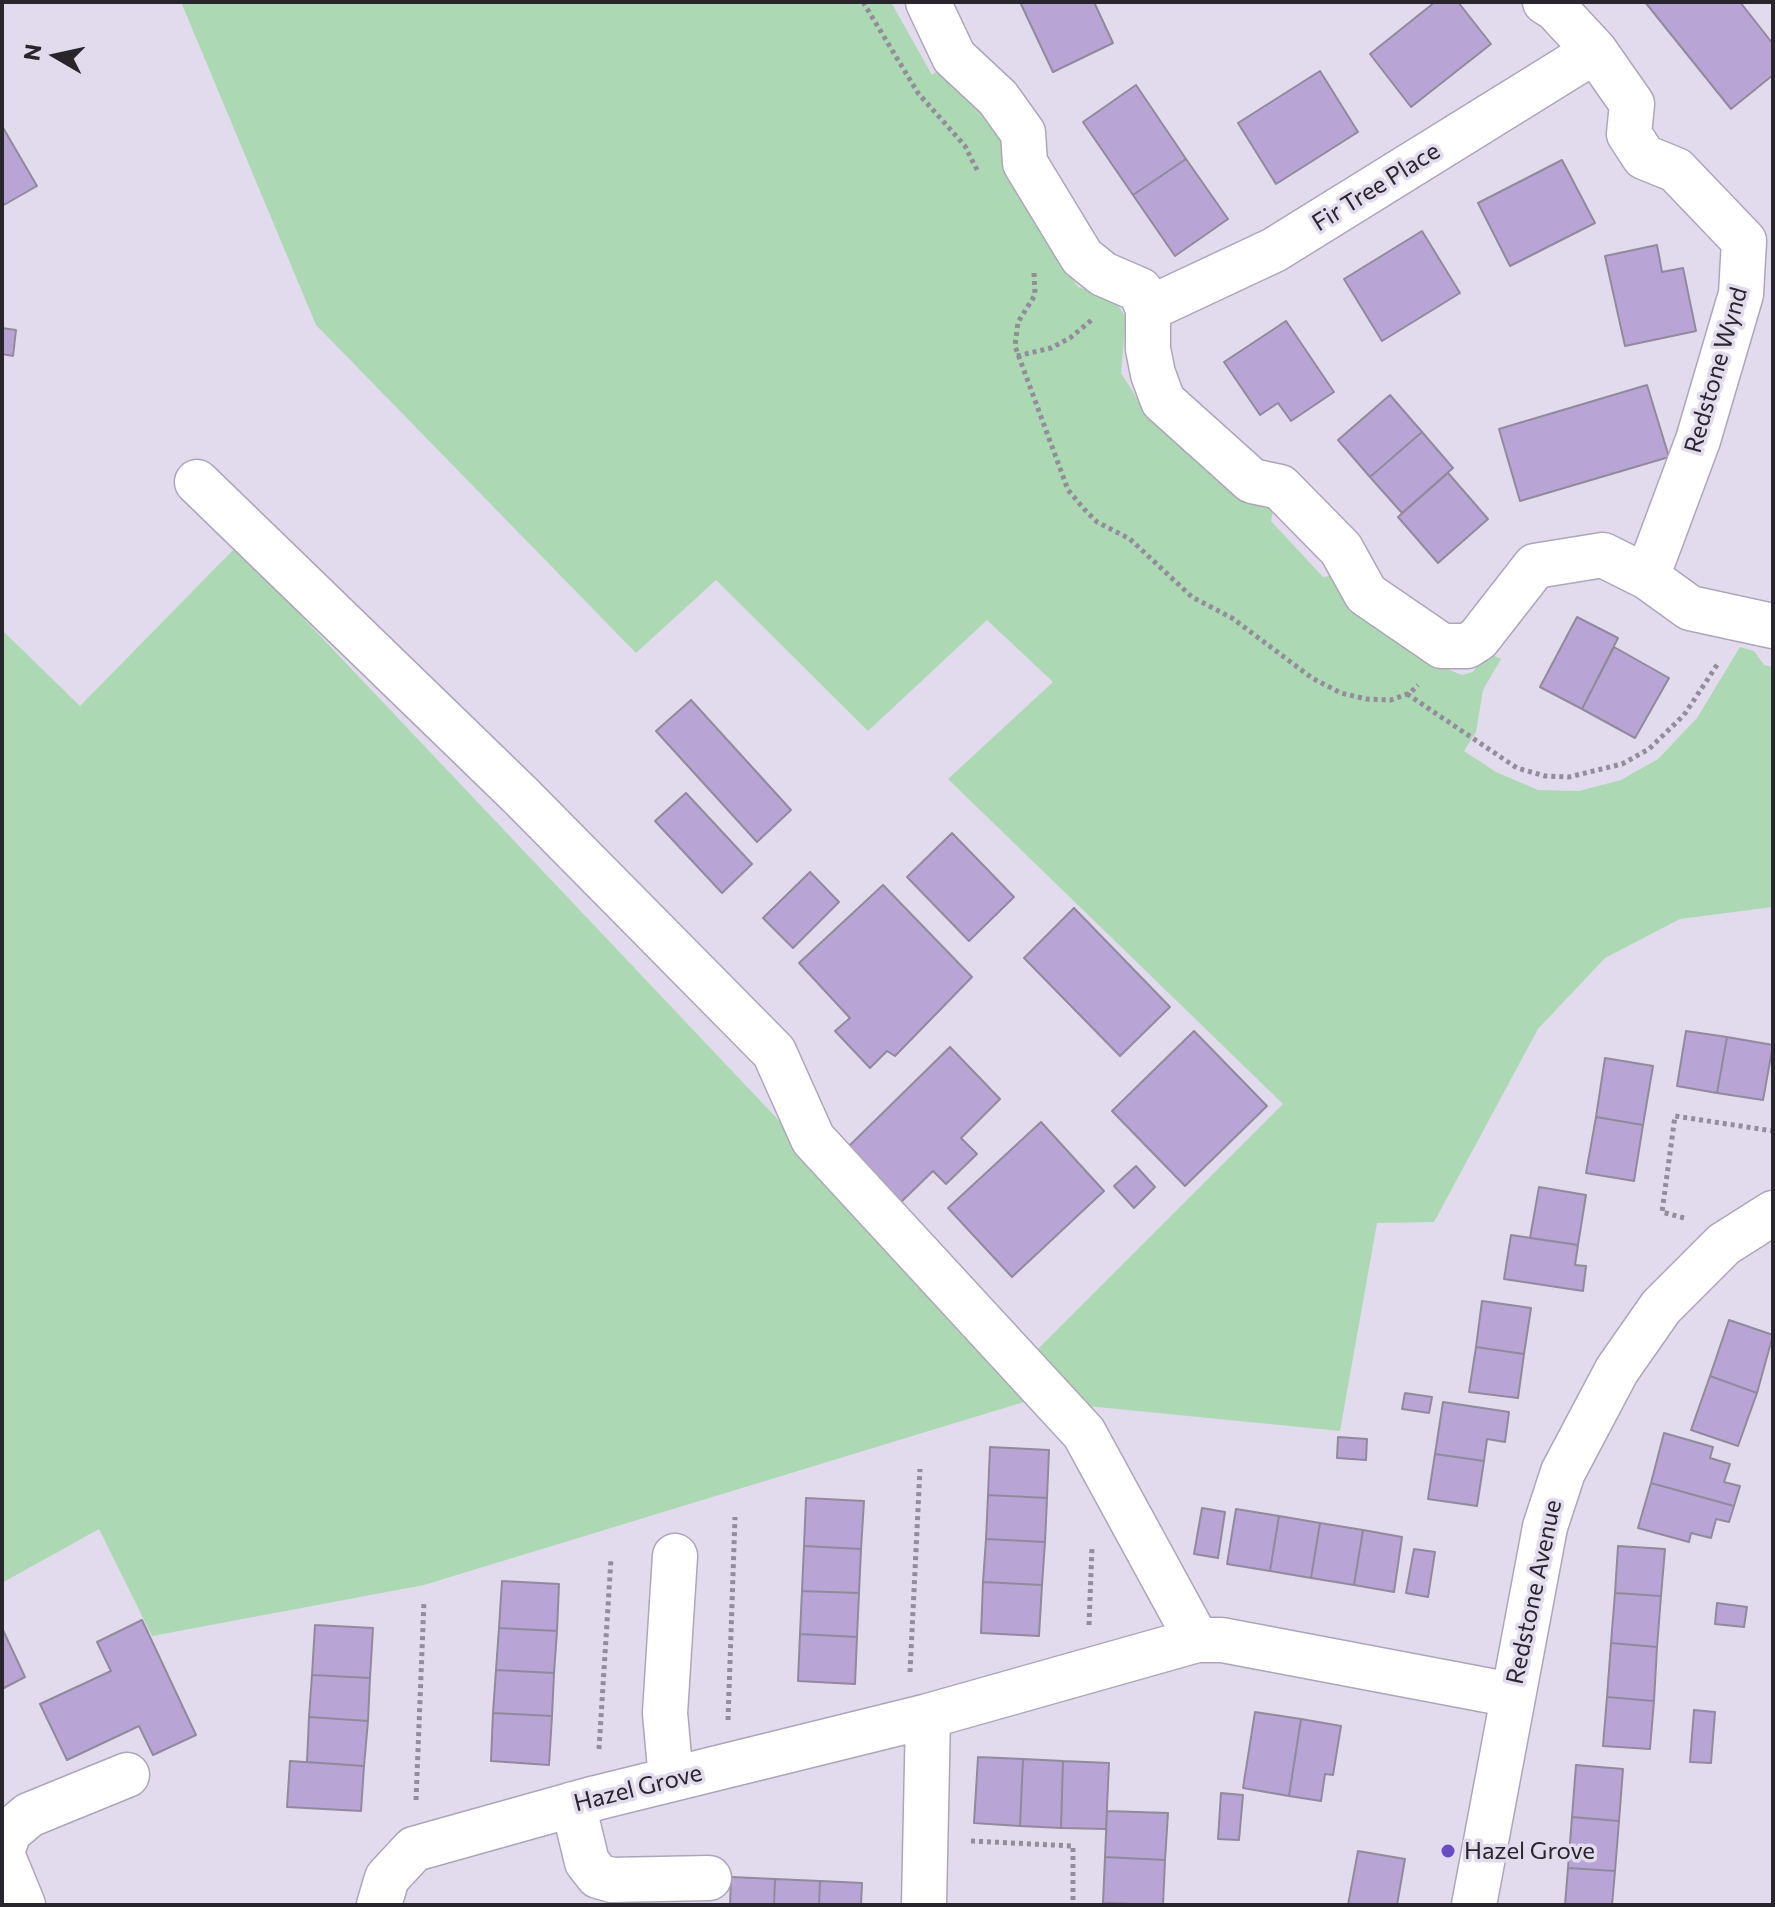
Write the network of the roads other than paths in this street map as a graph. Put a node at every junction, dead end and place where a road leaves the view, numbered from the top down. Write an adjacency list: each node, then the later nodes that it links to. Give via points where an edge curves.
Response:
1 (928, 2): 4 (street, via 954,57 998,98 1023,133 1025,163 1082,257 1103,274 1140,290)
2 (1545, 2): 3 (street, Redstone Wynd)
3 (1595, 51): 4 (street, Fir Tree Place, via 1274,250); 6 (street, Redstone Wynd, via 1632,104 1629,134 1644,157 1676,170 1744,241 1741,294 1724,353)
4 (1146, 303): 6 (street, via 1148,349 1163,401 1252,481 1280,487 1341,549 1366,594 1442,646 1467,646 1478,639 1535,566 1603,555)
5 (197, 482): 10 (street, via 520,795 774,1052 813,1139 1084,1433)
6 (1647, 577): 7 (street, via 1690,608)
7 (1756, 622)
8 (1773, 1213): 11 (street, Redstone Avenue, via 1724,1244 1652,1319 1617,1370 1563,1472 1545,1527)
9 (675, 1556): 14 (street, via 665,1713)
10 (1197, 1640): 11 (street, Hazel Grove, via 1222,1640); 12 (street, Hazel Grove)
11 (1512, 1695): 21 (street, Redstone Avenue)
12 (918, 1719): 14 (street, Hazel Grove); 20 (street, via 926,1839)
13 (127, 1775): 16 (street, via 29,1815 9,1832)
14 (671, 1779): 15 (street, Hazel Grove)
15 (584, 1801): 17 (street, via 587,1862 598,1876); 19 (street, Hazel Grove, via 414,1849 387,1878)
16 (2, 1853): 18 (street)
17 (709, 1878)
18 (23, 1905)
19 (379, 1905)
20 (924, 1905)
21 (1474, 1905)

